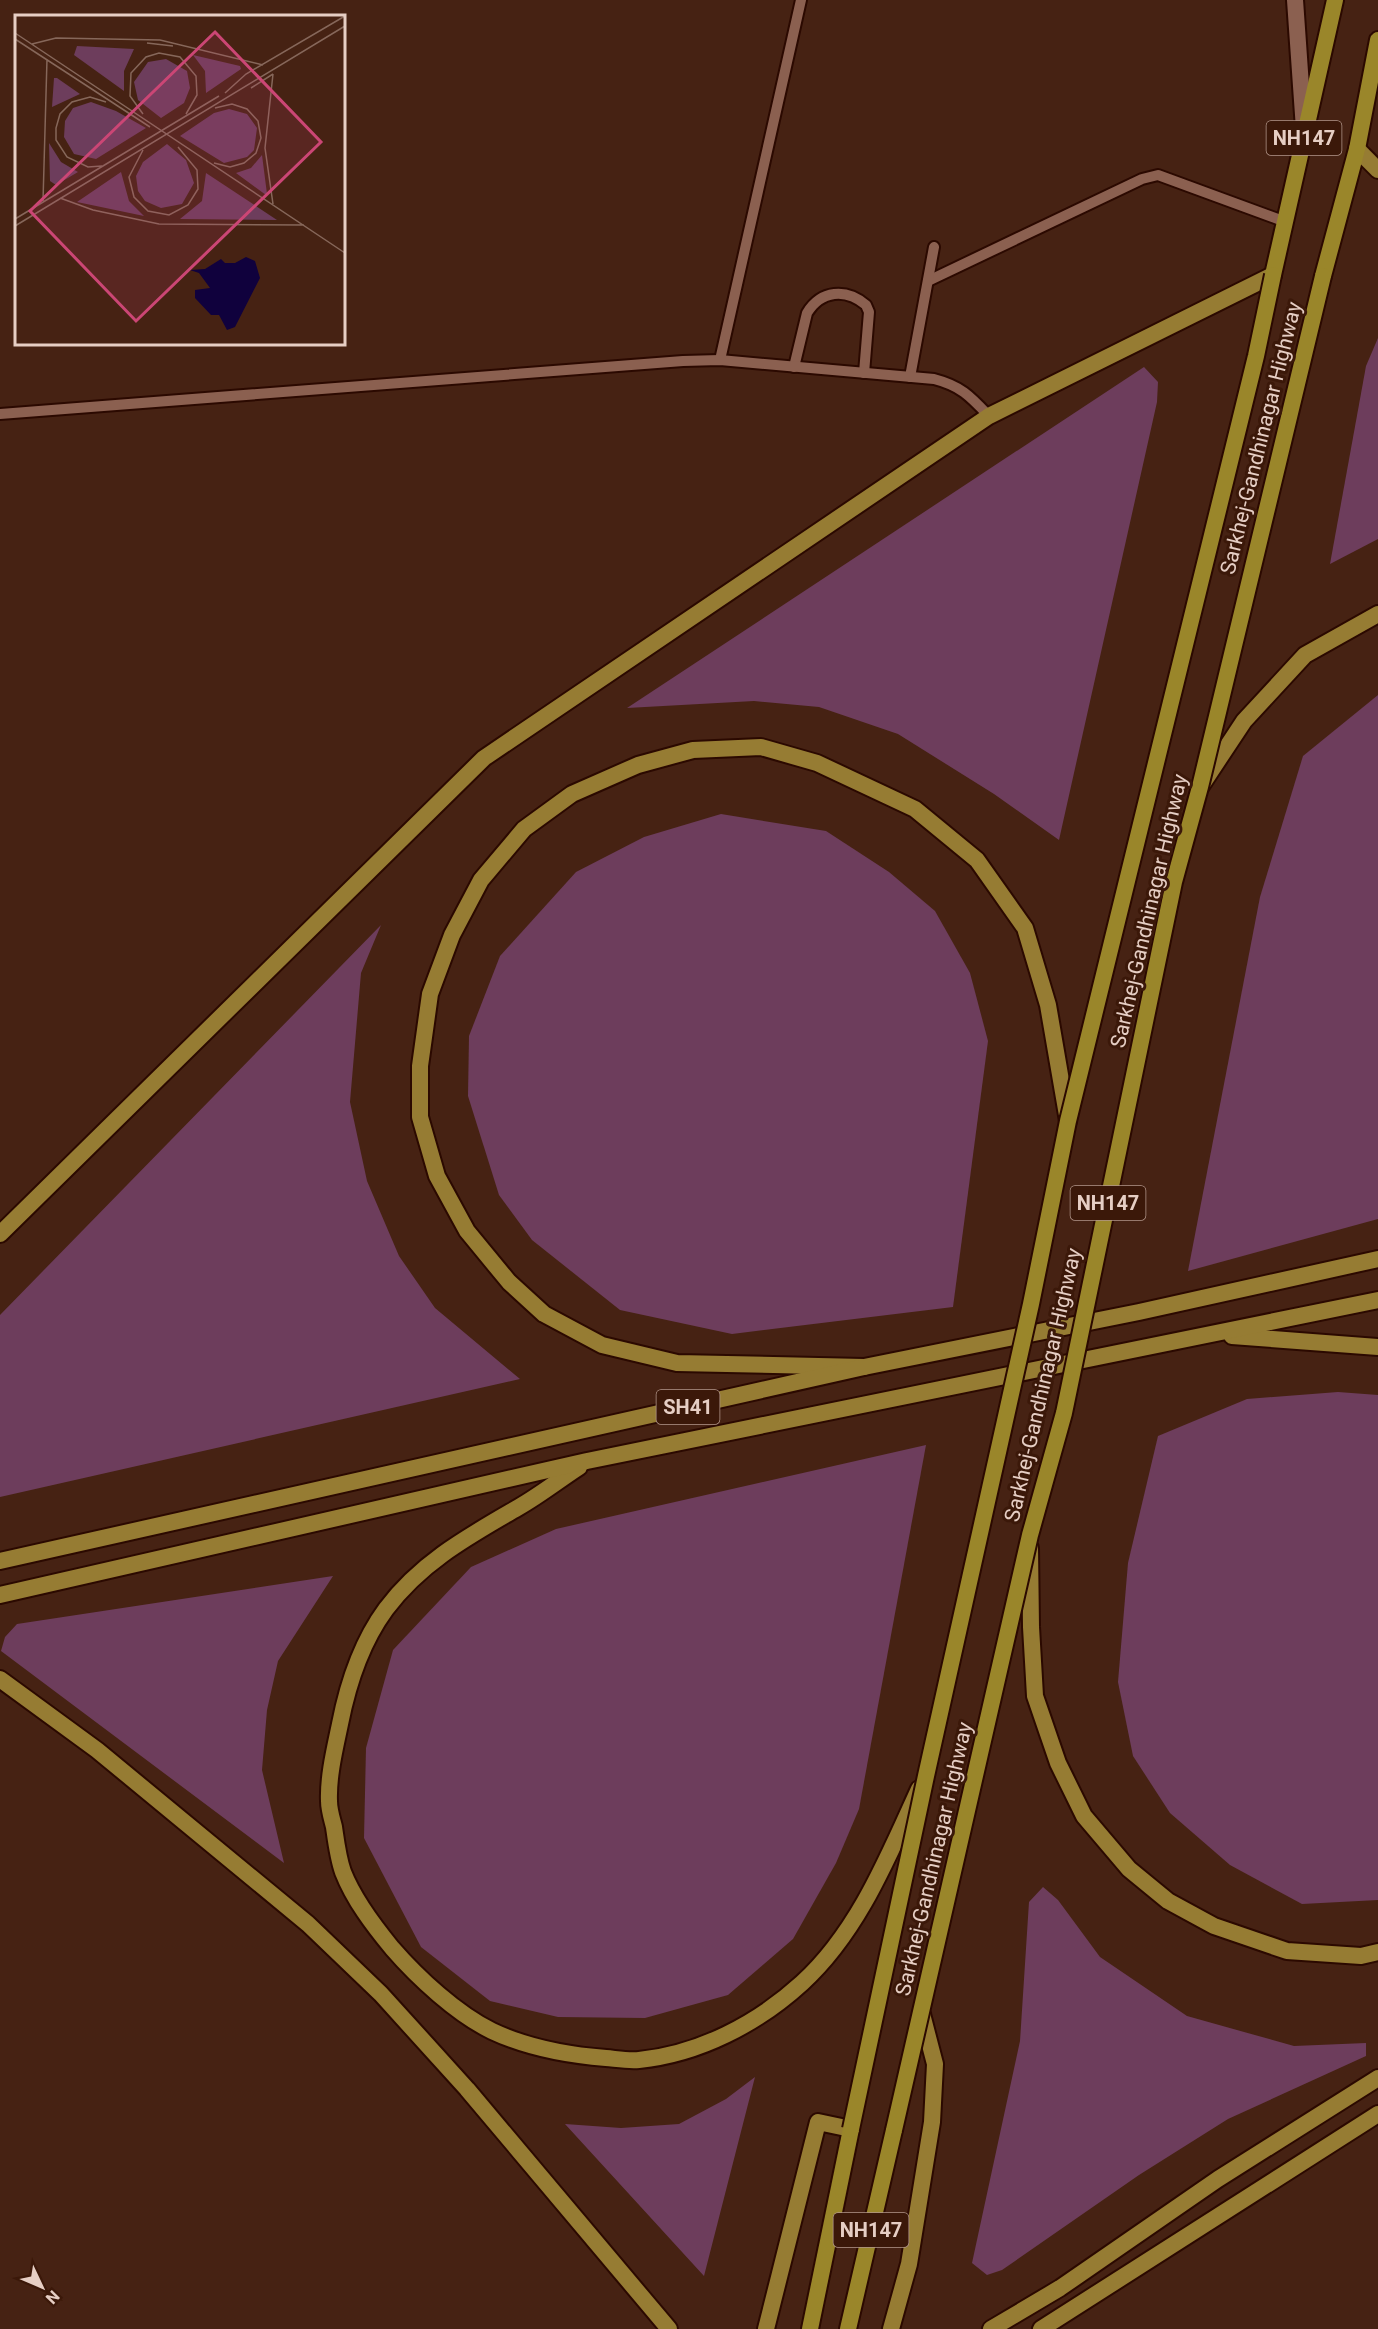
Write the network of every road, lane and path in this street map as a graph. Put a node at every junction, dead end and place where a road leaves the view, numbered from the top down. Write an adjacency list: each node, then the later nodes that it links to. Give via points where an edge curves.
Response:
1 (801, 0): 14 (lane)
2 (1295, 0): 7 (street)
3 (1335, 0): 7 (highway, NH147)
4 (1378, 40): 6 (highway, NH147)
5 (1378, 61): 6 (street)
6 (1374, 75): 8 (highway, NH147)
7 (1305, 136): 10 (highway, NH147)
8 (1358, 149): 9 (main road); 21 (highway, Sarkhej-Gandhinagar Highway / NH147, bridge, via 1323,276)
9 (1378, 170)
10 (1286, 222): 12 (highway, NH147); 13 (lane, via 1158,175 1142,179)
11 (934, 247): 13 (lane)
12 (1273, 275): 19 (main road); 22 (highway, Sarkhej-Gandhinagar Highway / NH147, bridge, via 1257,356)
13 (928, 281): 17 (lane)
14 (720, 360): 15 (lane); 18 (lane)
15 (794, 367): 16 (lane); 16 (lane, via 812,306 828,294 849,295 866,305 869,312)
16 (864, 373): 17 (lane)
17 (910, 377): 19 (lane, via 952,384 967,393)
18 (0, 414)
19 (989, 416): 23 (main road, via 484,758)
20 (1378, 614): 21 (main road, via 1305,655 1244,721)
21 (1200, 787): 30 (highway, Sarkhej-Gandhinagar Highway / NH147, bridge, via 1174,882 1064,1413)
22 (1068, 1121): 28 (main road, via 1048,1005 1024,928 977,860 915,809 817,763 761,747 693,750 638,765 572,794 524,829 481,880 452,935 430,994 420,1066 420,1117 437,1176 467,1231 509,1282 544,1314 602,1345 677,1363); 34 (highway, Sarkhej-Gandhinagar Highway / NH147, bridge)
23 (0, 1234)
24 (1378, 1259): 28 (main road, SH41)
25 (1378, 1300): 26 (main road, SH41)
26 (1211, 1335): 27 (main road); 29 (main road, SH41)
27 (1378, 1347)
28 (864, 1367): 31 (main road, SH41)
29 (587, 1461): 32 (main road, SH41); 34 (main road, via 441,1553 392,1602 362,1650 341,1716 329,1801 344,1872 370,1922 405,1963 444,1999 490,2030 535,2048 584,2057 637,2060 681,2052 724,2036 761,2015 827,1956 862,1906)
30 (1030, 1536): 35 (main road, via 1035,1696 1058,1763 1084,1816 1129,1869 1168,1901 1214,1926 1287,1951 1361,1956); 36 (highway, Sarkhej-Gandhinagar Highway / NH147, bridge)
31 (0, 1561)
32 (0, 1595)
33 (0, 1679): 40 (main road, via 134,1780 308,1924 364,1978 467,2089)
34 (926, 1776): 39 (highway, Sarkhej-Gandhinagar Highway / NH147, bridge)
35 (1378, 1952)
36 (922, 2014): 43 (highway, Sarkhej-Gandhinagar Highway / NH147, bridge); 44 (main road, via 935,2064 932,2122 909,2264)
37 (1378, 2078): 45 (main road, via 1218,2179 1060,2288)
38 (1378, 2114): 46 (main road)
39 (851, 2129): 41 (main road, via 818,2122); 42 (highway, Sarkhej-Gandhinagar Highway / NH147)
40 (669, 2329)
41 (766, 2329)
42 (810, 2329)
43 (848, 2329)
44 (891, 2329)
45 (991, 2329)
46 (1041, 2329)

